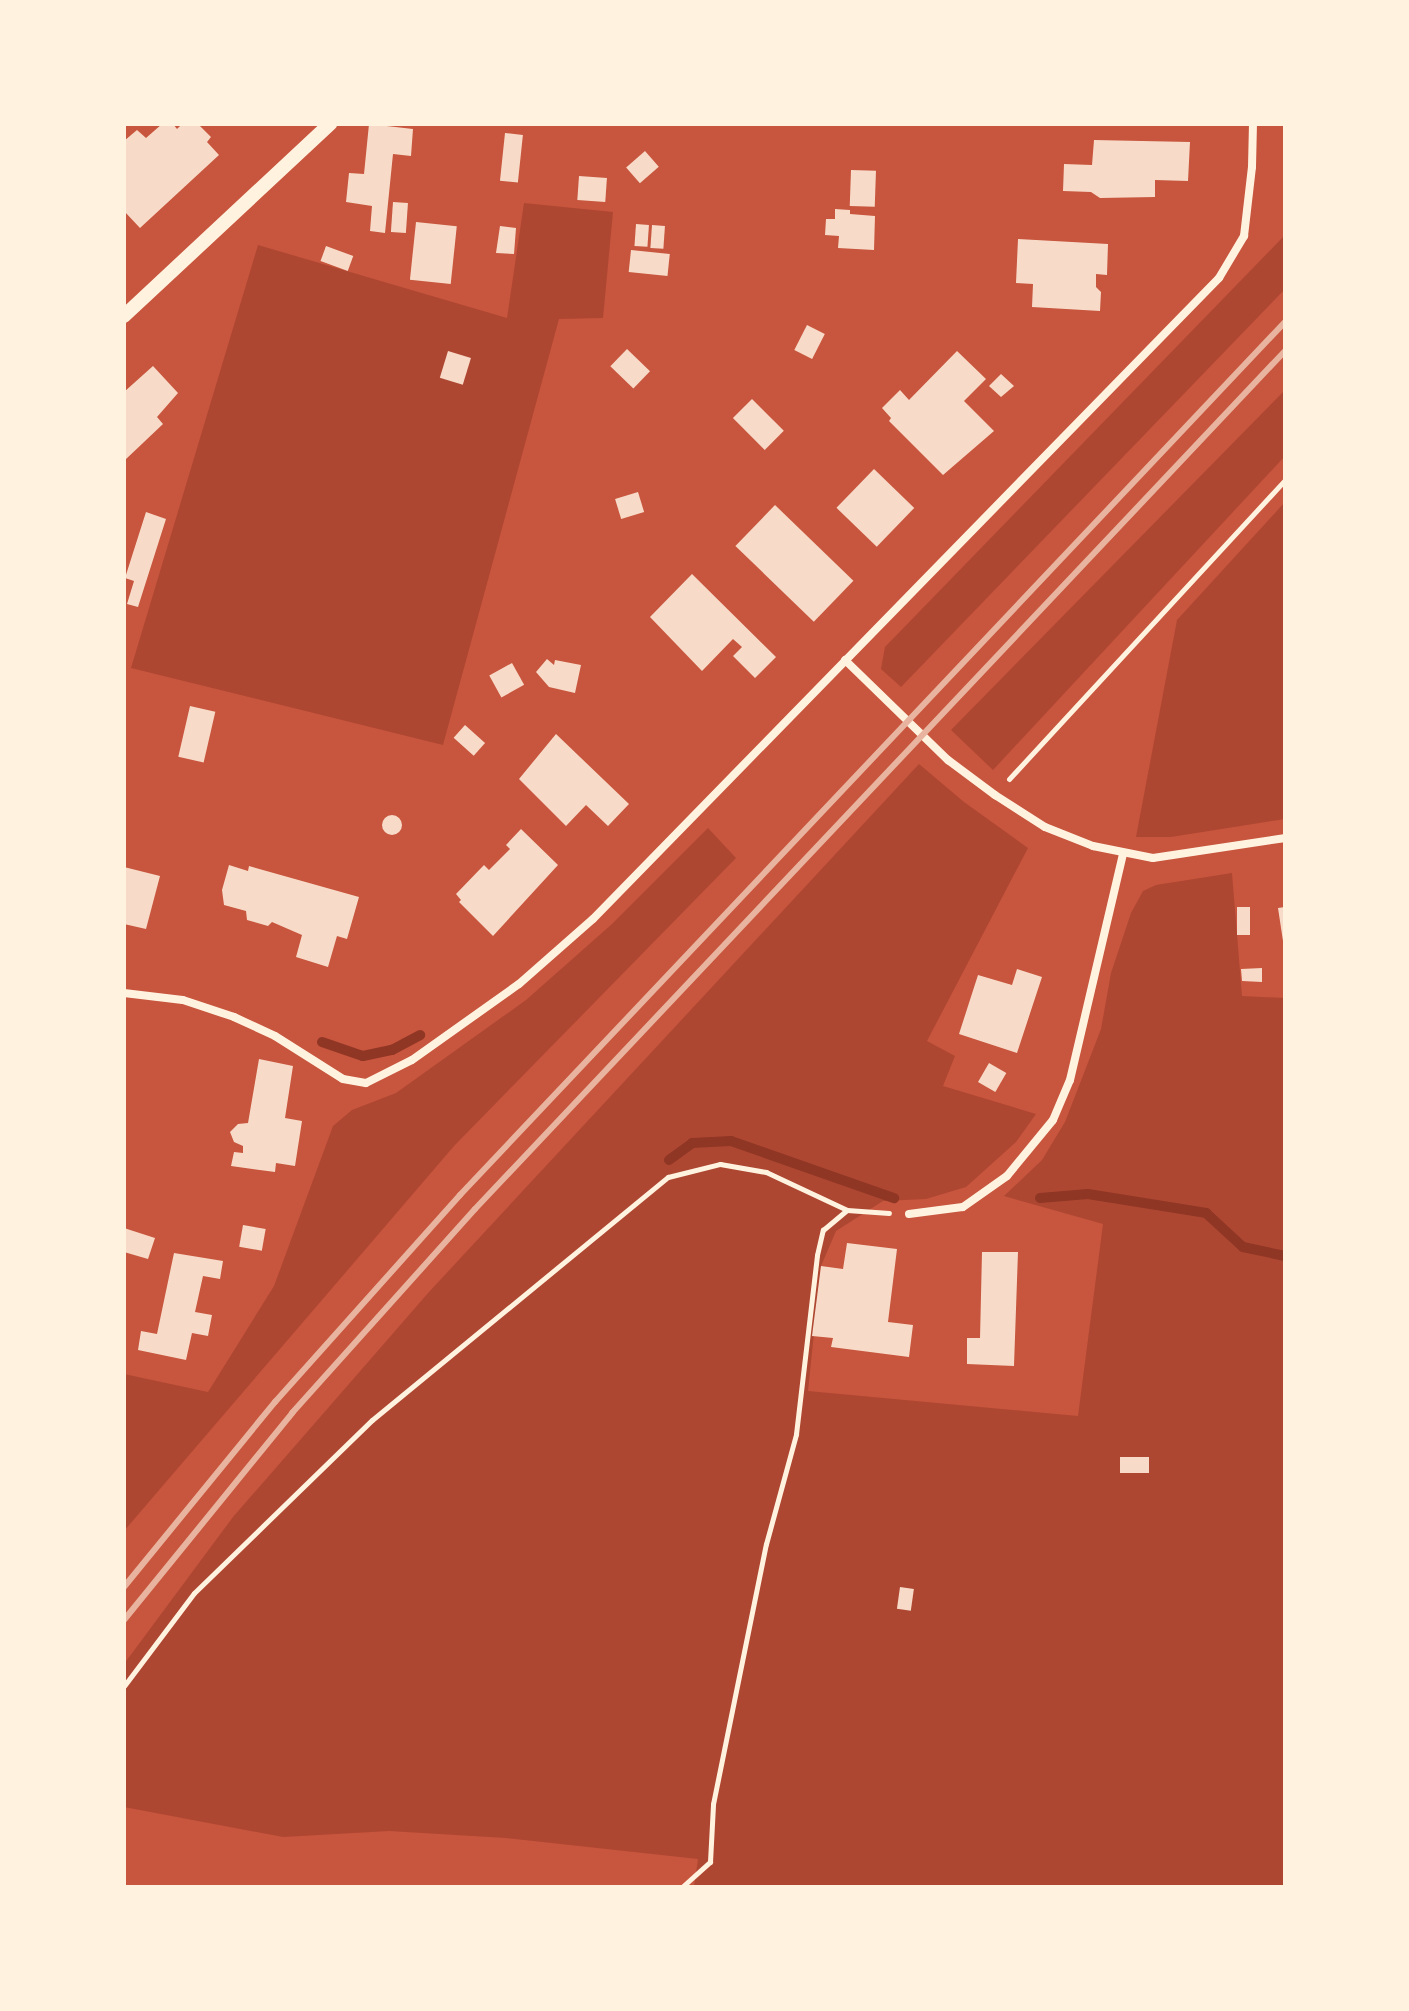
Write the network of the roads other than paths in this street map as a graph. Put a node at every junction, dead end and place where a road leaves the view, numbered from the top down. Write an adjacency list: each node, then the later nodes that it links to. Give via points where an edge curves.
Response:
1 (330, 124): 3 (street)
2 (1253, 124): 4 (street, via 1244,236 1219,278)
3 (124, 316)
4 (845, 660): 6 (street, via 948,760 995,795 1045,827); 7 (street, via 583,929 508,993 412,1060 366,1083 343,1079 234,1017 183,1000)
5 (1285, 838): 6 (street, via 1153,858)
6 (1123, 854): 8 (street, via 1070,1080 1053,1120 1007,1176 963,1207)
7 (124, 993)
8 (909, 1214)

